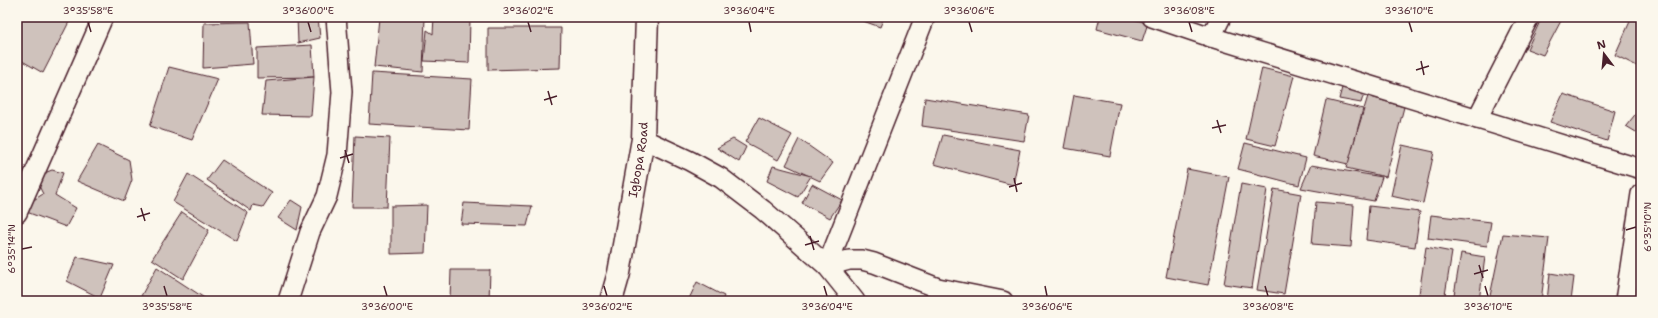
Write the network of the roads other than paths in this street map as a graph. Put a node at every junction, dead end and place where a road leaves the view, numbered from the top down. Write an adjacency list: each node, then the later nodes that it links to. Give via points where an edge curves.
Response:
1 (103, 17): 13 (street)
2 (336, 17): 15 (street, via 342,92 337,155 327,196 310,232)
3 (647, 17): 10 (street, Igbopa Road)
4 (925, 17): 14 (street)
5 (1152, 17): 8 (street)
6 (1221, 17): 8 (street)
7 (1529, 17): 9 (street)
8 (1211, 37): 9 (street)
9 (1477, 119): 11 (street)
10 (643, 138): 14 (street, via 721,178 763,210); 16 (street, Igbopa Road, via 619,273)
11 (1641, 169)
12 (1641, 194): 19 (street)
13 (17, 213)
14 (827, 266): 17 (street); 18 (street, via 849,260 862,260 938,288)
15 (288, 301)
16 (611, 301)
17 (855, 301)
18 (1003, 301)
19 (1625, 301)

